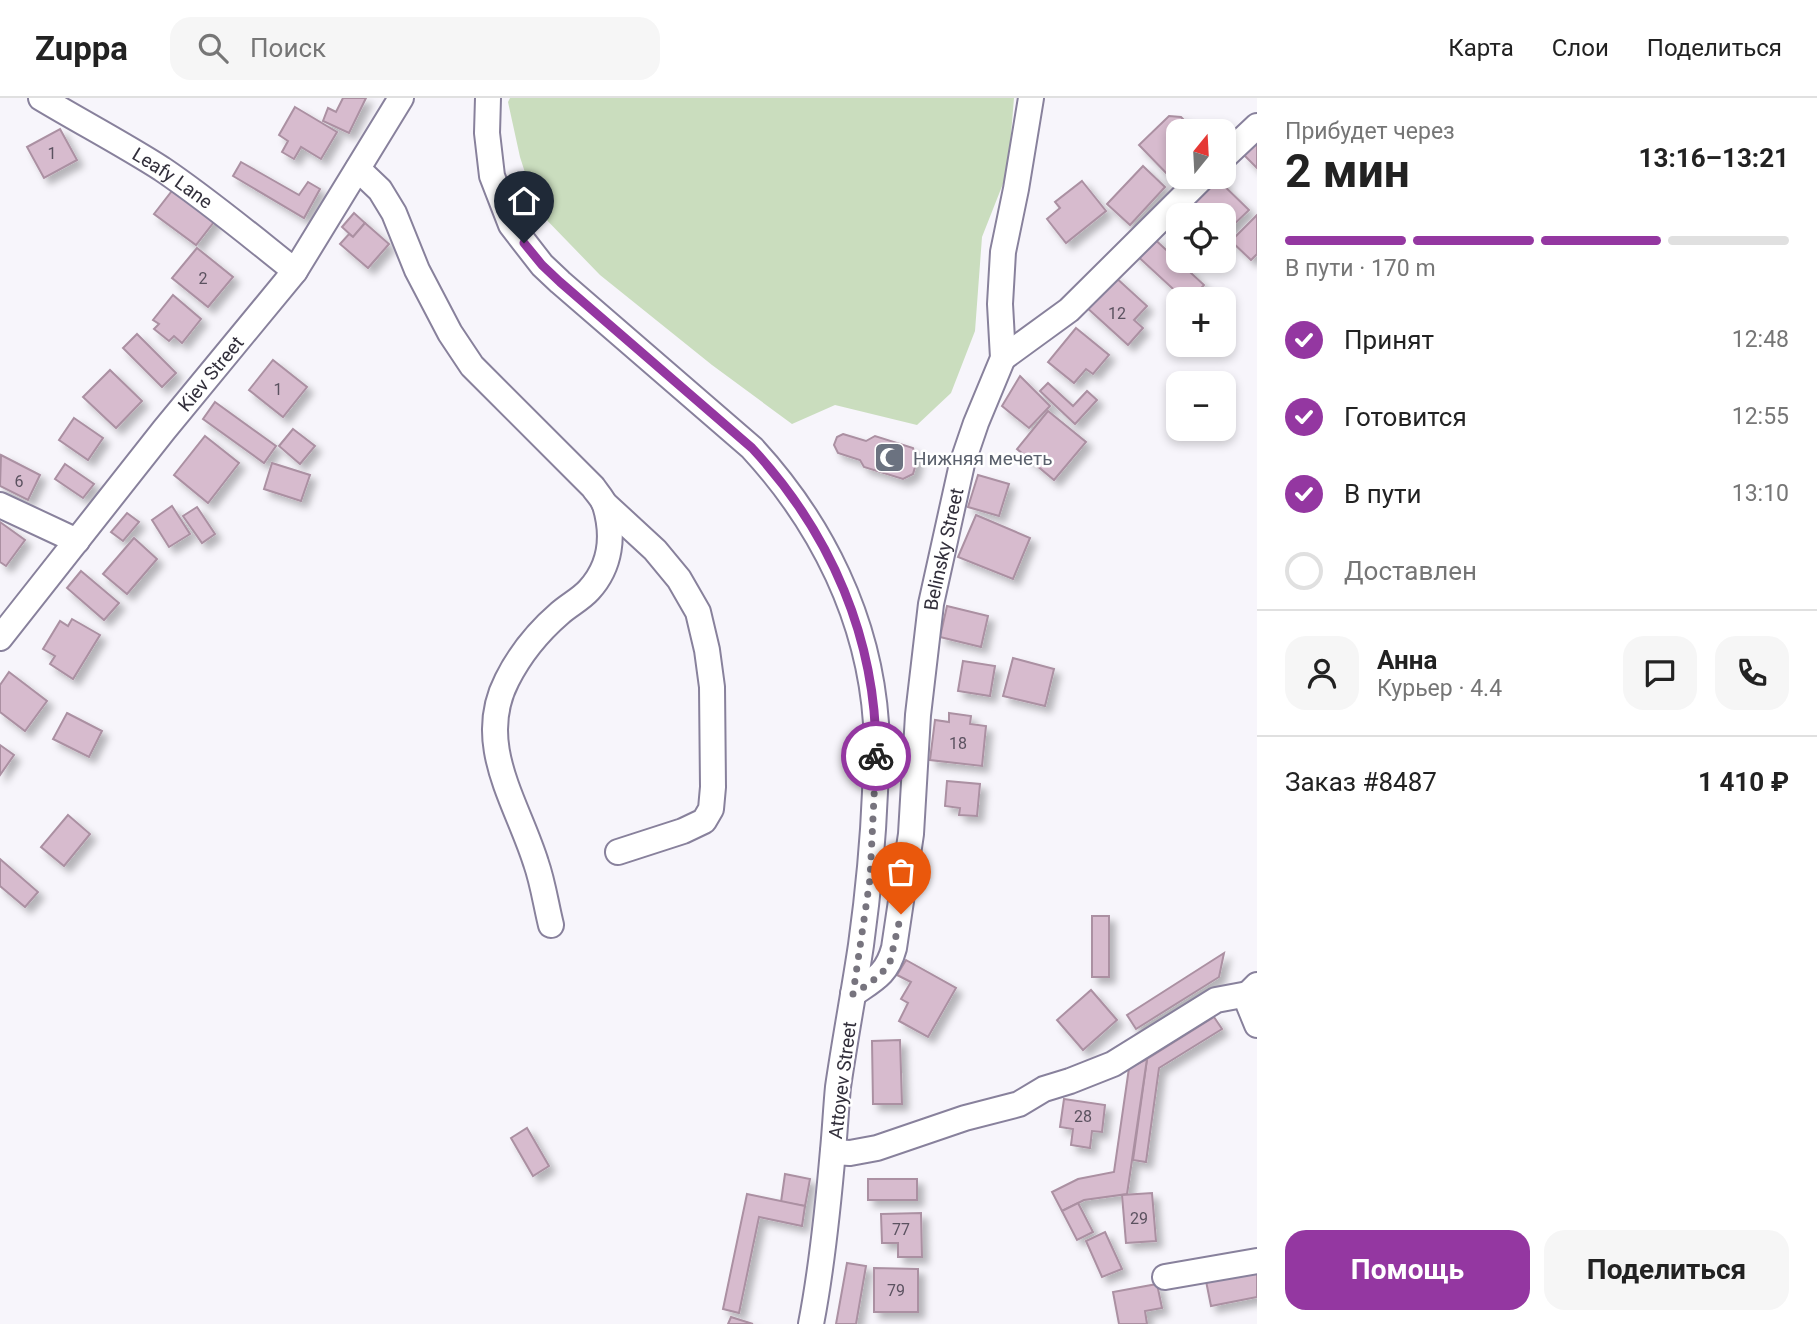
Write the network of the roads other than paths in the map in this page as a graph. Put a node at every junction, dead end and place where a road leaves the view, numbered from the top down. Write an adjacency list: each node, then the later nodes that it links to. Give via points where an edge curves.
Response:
1 (41, 98): 9 (street, Leafy Lane, via 162,169)
2 (401, 98): 7 (street, Kiev Street)
3 (488, 98): 18 (street, Attoyev Street, via 492,176 511,225 560,282 774,472 810,522 847,595 863,645 876,724 870,879)
4 (1031, 98): 10 (street, Belinsky Street, via 1003,252)
5 (1257, 126): 6 (street)
6 (1236, 146)
7 (358, 169): 9 (street, Kiev Street); 11 (street, via 380,190 394,213 416,270 472,366)
8 (1191, 189): 10 (street, via 1069,310)
9 (295, 271): 13 (street, Kiev Street)
10 (1003, 358): 18 (street, Belinsky Street, via 962,464 931,604 911,834 894,948 886,969)
11 (604, 503): 15 (street, via 655,550 698,612 712,687 711,809 704,821 683,831); 16 (street, via 611,541 603,572 528,646 506,681 494,717 498,762 536,863)
12 (0, 505): 13 (street)
13 (77, 541): 14 (street, Kiev Street)
14 (0, 638)
15 (618, 852)
16 (551, 925)
17 (1253, 990): 19 (street, via 1248,1003); 20 (street, via 1216,1000 1113,1065 1044,1089 1019,1104 877,1148)
18 (853, 994): 20 (street, Attoyev Street)
19 (1257, 1025)
20 (833, 1152): 23 (street, Attoyev Street)
21 (1257, 1261): 22 (street)
22 (1166, 1277)
23 (811, 1324)

